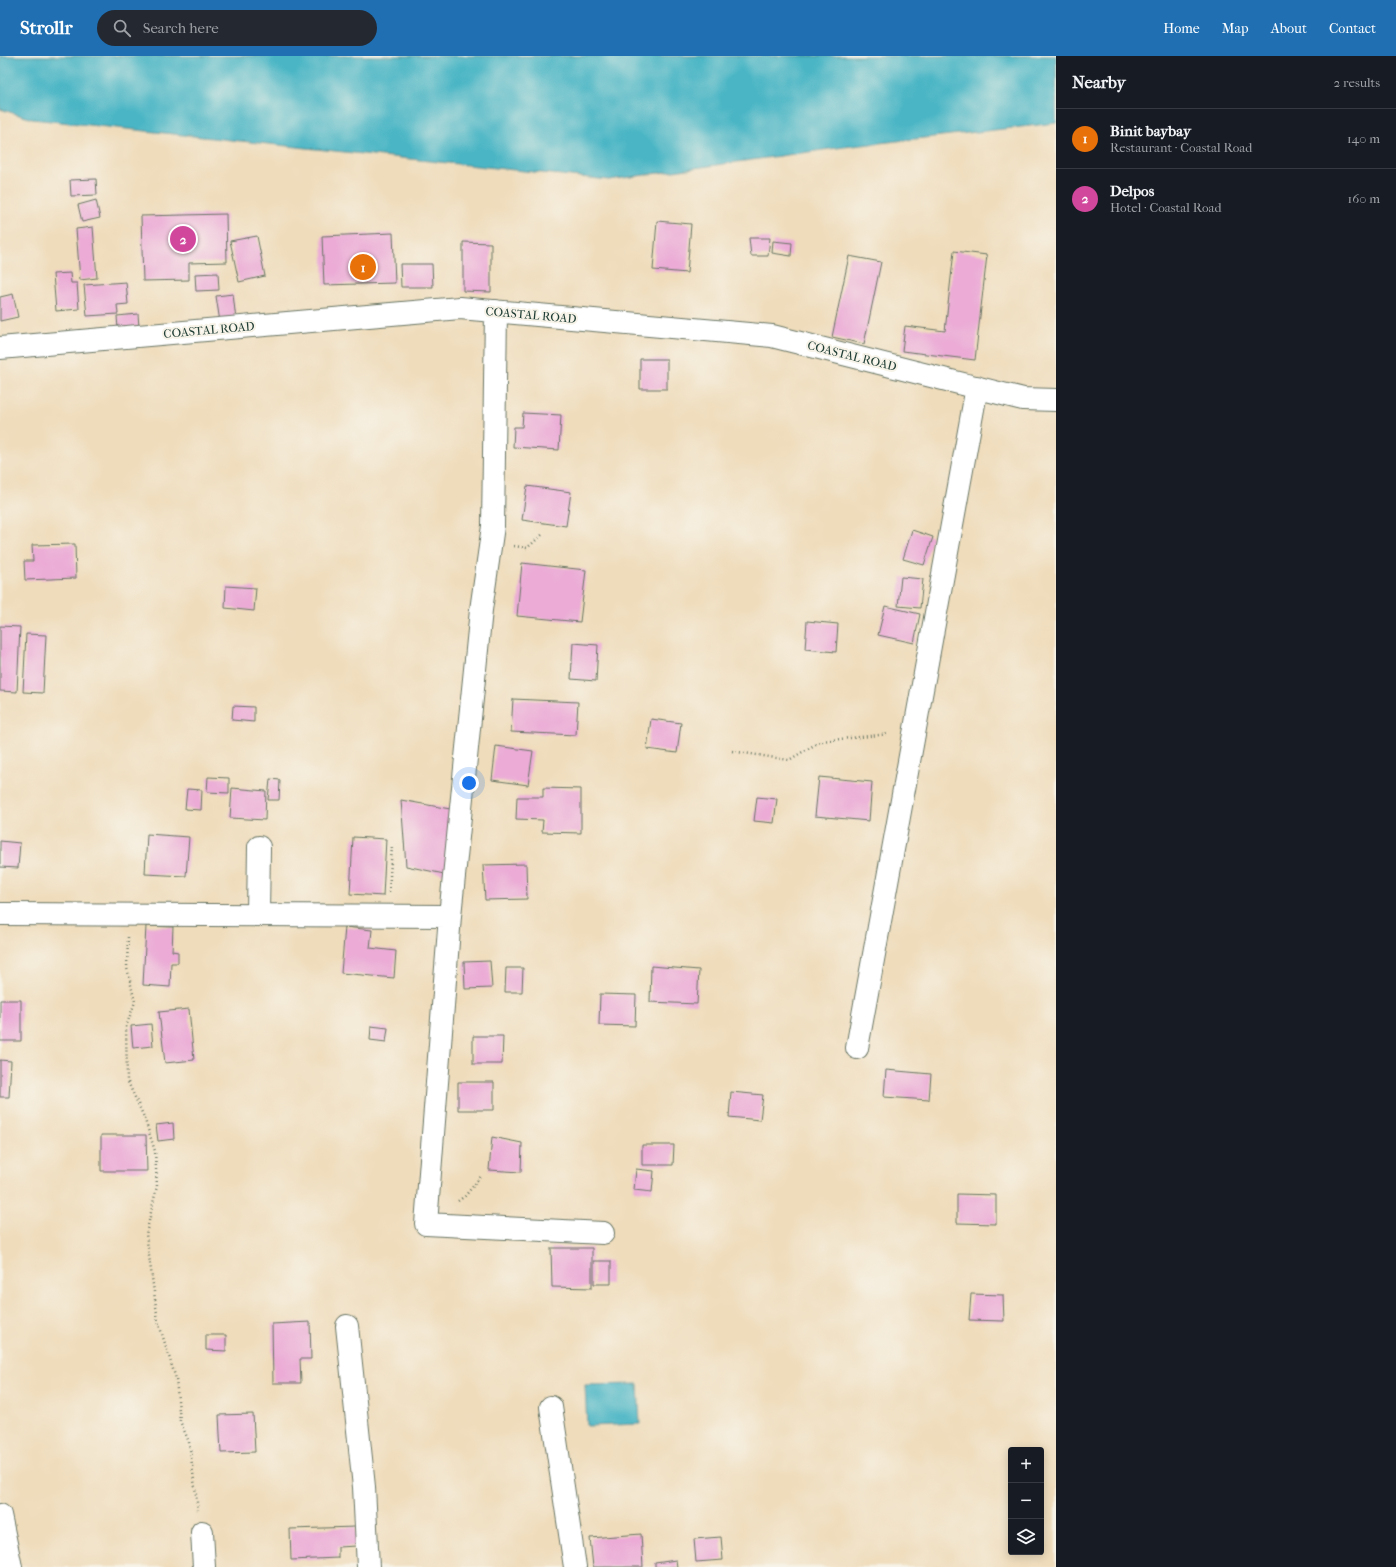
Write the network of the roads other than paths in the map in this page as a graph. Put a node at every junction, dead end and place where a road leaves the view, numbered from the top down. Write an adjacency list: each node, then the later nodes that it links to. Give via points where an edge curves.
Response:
1 (496, 311): 2 (street, COASTAL ROAD, via 460,308); 3 (street, COASTAL ROAD, via 772,336); 8 (street, via 493,526 481,610)
2 (0, 348)
3 (977, 387): 4 (street, COASTAL ROAD, via 1023,399); 9 (street)
4 (1056, 400)
5 (259, 847): 7 (street)
6 (0, 914): 7 (street)
7 (258, 915): 8 (street)
8 (450, 916): 10 (street, via 426,1224)
9 (857, 1048)
10 (603, 1233)
11 (347, 1326): 17 (street, via 364,1487)
12 (551, 1407): 18 (street)
13 (0, 1515): 15 (street)
14 (202, 1532): 16 (street)
15 (11, 1567)
16 (204, 1567)
17 (368, 1567)
18 (575, 1567)

